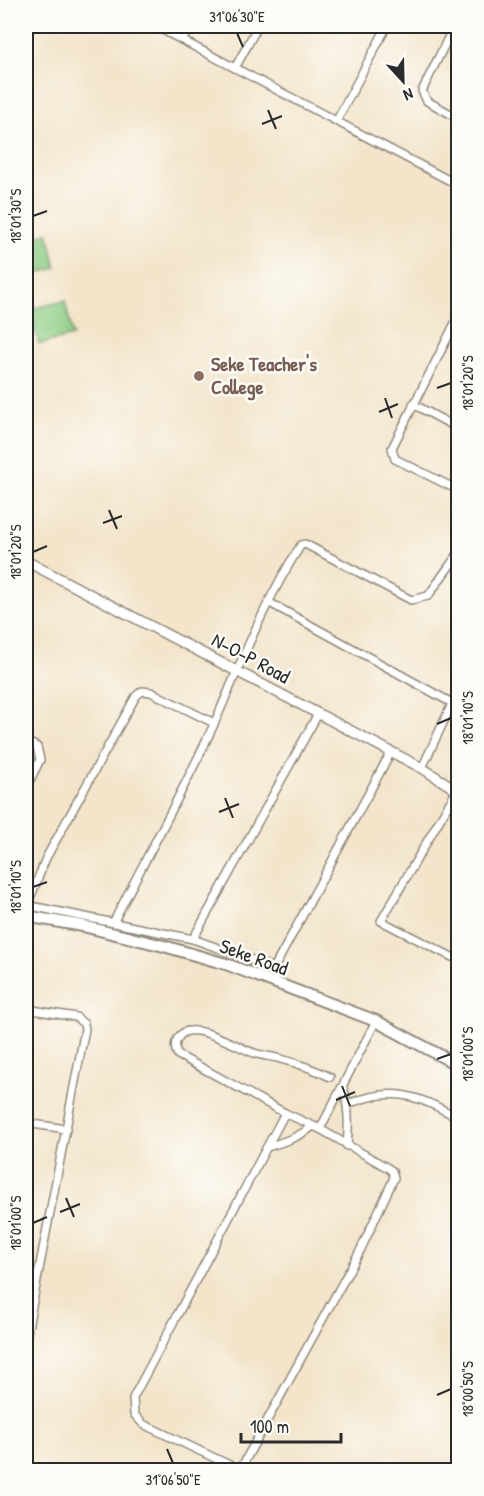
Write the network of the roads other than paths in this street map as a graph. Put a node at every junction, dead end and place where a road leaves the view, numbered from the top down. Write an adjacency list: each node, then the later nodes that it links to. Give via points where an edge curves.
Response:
1 (155, 26): 6 (street)
2 (190, 26): 6 (street)
3 (258, 26): 7 (street)
4 (387, 26): 9 (street)
5 (454, 26): 8 (street, via 422,91 427,101)
6 (183, 39): 7 (street)
7 (236, 68): 9 (street)
8 (459, 118)
9 (337, 120): 10 (street)
10 (459, 185)
11 (459, 317): 12 (street)
12 (413, 404): 13 (street, via 450,424); 14 (street, via 393,442 395,459)
13 (459, 423)
14 (459, 490)
15 (459, 555): 17 (street, via 428,596 411,600 301,545)
16 (26, 561): 18 (street, N-O-P Road)
17 (270, 603): 18 (street); 20 (street)
18 (236, 670): 21 (street, N-O-P Road); 22 (street)
19 (459, 691): 20 (street)
20 (452, 703): 25 (street)
21 (318, 714): 24 (street, N-O-P Road); 30 (street)
22 (214, 723): 28 (street, via 151,692 142,691 136,696 46,858); 29 (street)
23 (26, 741): 26 (street, via 37,747 40,760)
24 (392, 752): 25 (street, N-O-P Road); 30 (street, via 274,968)
25 (422, 768): 27 (street, N-O-P Road)
26 (26, 788)
27 (458, 790): 31 (street, via 381,921)
28 (26, 909): 29 (street); 33 (main road, Seke Road, via 226,964)
29 (113, 923): 30 (street)
30 (193, 939)
31 (452, 957)
32 (26, 1009): 42 (street, via 76,1017 84,1024)
33 (376, 1021): 34 (main road, Seke Road); 36 (street)
34 (459, 1065)
35 (330, 1077): 38 (street, via 298,1064 255,1054 202,1031 180,1035 175,1050 178,1056)
36 (343, 1087): 37 (street); 41 (street)
37 (348, 1104): 39 (street, via 384,1093 400,1095 420,1099); 43 (street)
38 (285, 1113): 41 (street); 44 (street)
39 (459, 1118)
40 (26, 1123): 42 (street)
41 (316, 1127): 43 (street); 44 (street)
42 (66, 1129): 45 (street)
43 (347, 1146): 44 (street, via 392,1171 393,1184 240,1470 143,1424 134,1414 133,1398)
44 (267, 1147)
45 (28, 1312): 46 (street)
46 (26, 1338)

